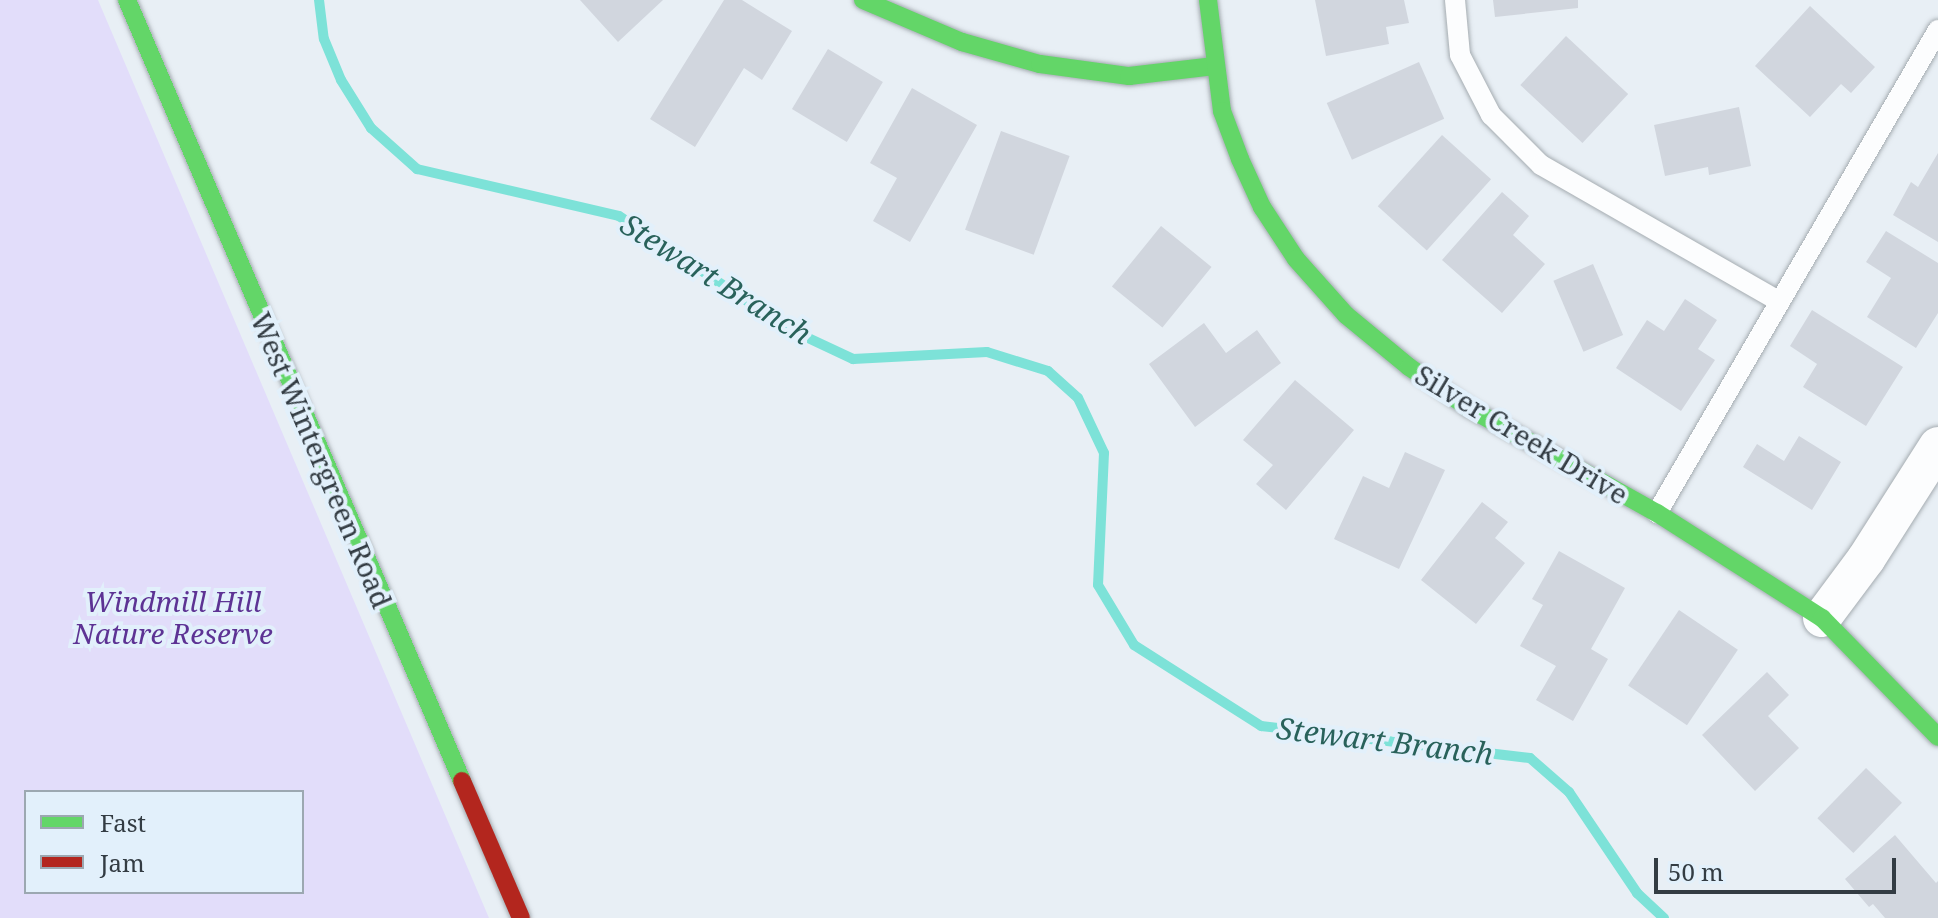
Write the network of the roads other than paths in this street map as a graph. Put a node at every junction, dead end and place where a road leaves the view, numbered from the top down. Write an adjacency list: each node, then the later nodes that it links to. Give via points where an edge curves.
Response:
1 (127, 0): 12 (street, West Wintergreen Road)
2 (863, 0): 6 (street, via 962,42 1040,64 1129,76)
3 (1208, 0): 6 (street, Silver Creek Drive)
4 (1455, 0): 7 (lane, via 1460,55 1491,115 1541,165)
5 (1938, 30): 7 (lane)
6 (1214, 66): 9 (street, Silver Creek Drive, via 1222,111 1262,207 1296,259 1346,315 1469,408)
7 (1780, 302): 9 (lane)
8 (1938, 446): 10 (street)
9 (1657, 513): 10 (street, Silver Creek Drive)
10 (1822, 618): 11 (street, Silver Creek Drive)
11 (1938, 737)
12 (521, 918)

